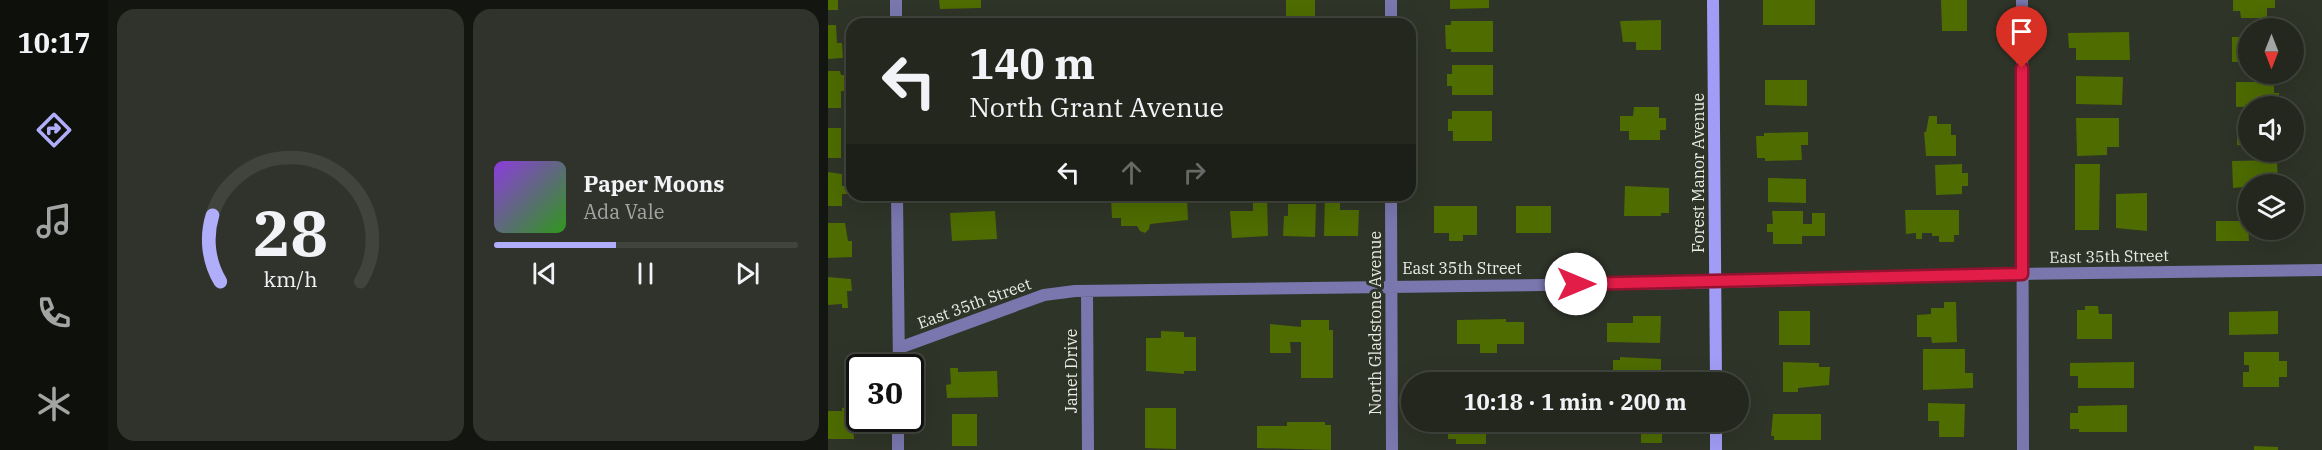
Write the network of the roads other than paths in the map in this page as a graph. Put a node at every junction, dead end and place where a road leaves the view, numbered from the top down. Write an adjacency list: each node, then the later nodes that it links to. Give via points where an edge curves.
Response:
1 (896, 0): 5 (street)
2 (1391, 0): 6 (street)
3 (1713, 0): 11 (street, Forest Manor Avenue)
4 (2022, 0): 10 (street)
5 (896, 18)
6 (1391, 18)
7 (897, 201): 14 (street)
8 (1391, 201): 12 (street, North Gladstone Avenue)
9 (2322, 270): 10 (street, East 35th Street)
10 (2022, 274): 11 (street, East 35th Street); 23 (street)
11 (1716, 282): 12 (street, East 35th Street); 16 (street, Forest Manor Avenue)
12 (1392, 285): 13 (street, East 35th Street); 21 (street, North Gladstone Avenue)
13 (1087, 291): 14 (street, East 35th Street, via 1044,296); 20 (street, Janet Drive)
14 (899, 348): 15 (street)
15 (899, 354)
16 (1716, 372)
17 (898, 432): 19 (street)
18 (1716, 432): 22 (street)
19 (898, 450)
20 (1088, 450)
21 (1392, 450)
22 (1716, 450)
23 (2023, 450)

